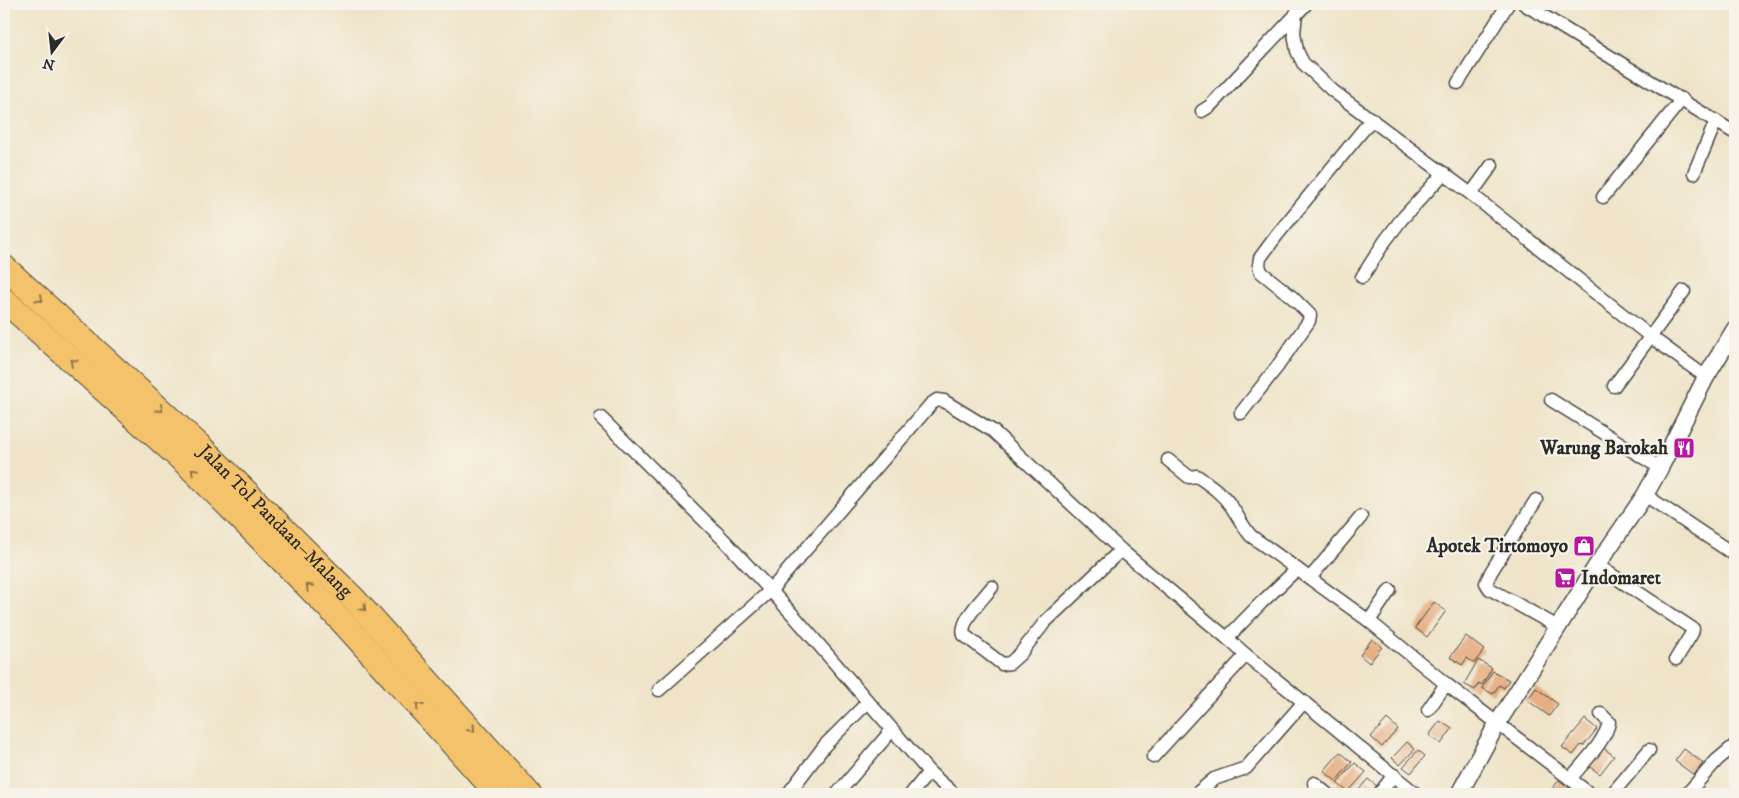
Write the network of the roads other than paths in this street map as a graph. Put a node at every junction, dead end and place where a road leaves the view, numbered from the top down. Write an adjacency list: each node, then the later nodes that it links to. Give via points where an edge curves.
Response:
1 (1306, 4): 4 (street)
2 (1508, 4): 5 (street)
3 (1524, 4): 6 (street)
4 (1296, 13): 7 (street); 8 (street, via 1296,51 1303,64)
5 (1458, 82)
6 (1682, 99): 9 (street); 15 (street)
7 (1202, 111)
8 (1372, 119): 12 (street); 25 (street, via 1260,258 1261,272 1310,315 1277,367)
9 (1716, 121): 10 (street); 13 (street)
10 (1735, 133)
11 (1492, 165): 14 (street)
12 (1444, 173): 14 (street); 17 (street, via 1401,220)
13 (1694, 173)
14 (1471, 194): 21 (street)
15 (1603, 197)
16 (4, 267): 61 (highway, Jalan Tol Pandaan–Malang, one-way to 61, via 201,447 354,598)
17 (1362, 277)
18 (1684, 292): 21 (street)
19 (4, 300): 60 (highway, Jalan Tol Pandaan–Malang, one-way to 19, via 339,618 197,474)
20 (1735, 329): 22 (street)
21 (1651, 337): 22 (street); 23 (street)
22 (1706, 377): 28 (street)
23 (1614, 386)
24 (1551, 400): 28 (street)
25 (1241, 413)
26 (601, 418): 38 (street)
27 (1168, 460): 35 (street, via 1189,477 1198,476 1219,492 1251,536)
28 (1660, 468): 29 (street)
29 (1645, 495): 33 (street); 34 (street)
30 (1536, 500): 41 (street, via 1486,583 1490,590)
31 (1361, 517): 36 (street)
32 (1121, 550): 37 (street, via 1045,622 1020,654 1006,664 996,660 963,631 966,620); 38 (street, via 993,431 950,404 937,400); 42 (street)
33 (1735, 555)
34 (1597, 565): 41 (street); 44 (street, via 1692,629)
35 (1297, 569): 36 (street); 42 (street)
36 (1310, 578): 40 (street)
37 (992, 587)
38 (771, 590): 46 (street); 47 (street)
39 (1390, 590): 40 (street)
40 (1369, 621): 45 (street)
41 (1558, 627): 51 (street)
42 (1227, 638): 43 (street)
43 (1246, 655): 48 (street); 55 (street)
44 (1676, 659)
45 (1446, 684): 49 (street); 51 (street)
46 (660, 690)
47 (868, 702): 52 (street); 62 (street, via 825,745)
48 (1304, 702): 57 (street); 66 (street, via 1246,768 1214,779)
49 (1428, 710)
50 (1601, 714): 58 (street, via 1609,722 1604,737)
51 (1497, 724): 58 (street); 70 (street)
52 (892, 730): 56 (street); 63 (street)
53 (1735, 745): 73 (street)
54 (1649, 750): 72 (street)
55 (1153, 756)
56 (929, 772): 64 (street); 65 (street)
57 (1394, 775): 68 (street); 69 (street)
58 (1570, 779): 71 (street)
59 (1314, 783): 67 (street)
60 (498, 794)
61 (529, 794)
62 (788, 794)
63 (837, 794)
64 (911, 794)
65 (954, 794)
66 (1196, 794)
67 (1327, 794)
68 (1379, 794)
69 (1416, 794)
70 (1459, 794)
71 (1590, 794)
72 (1612, 794)
73 (1687, 794)

